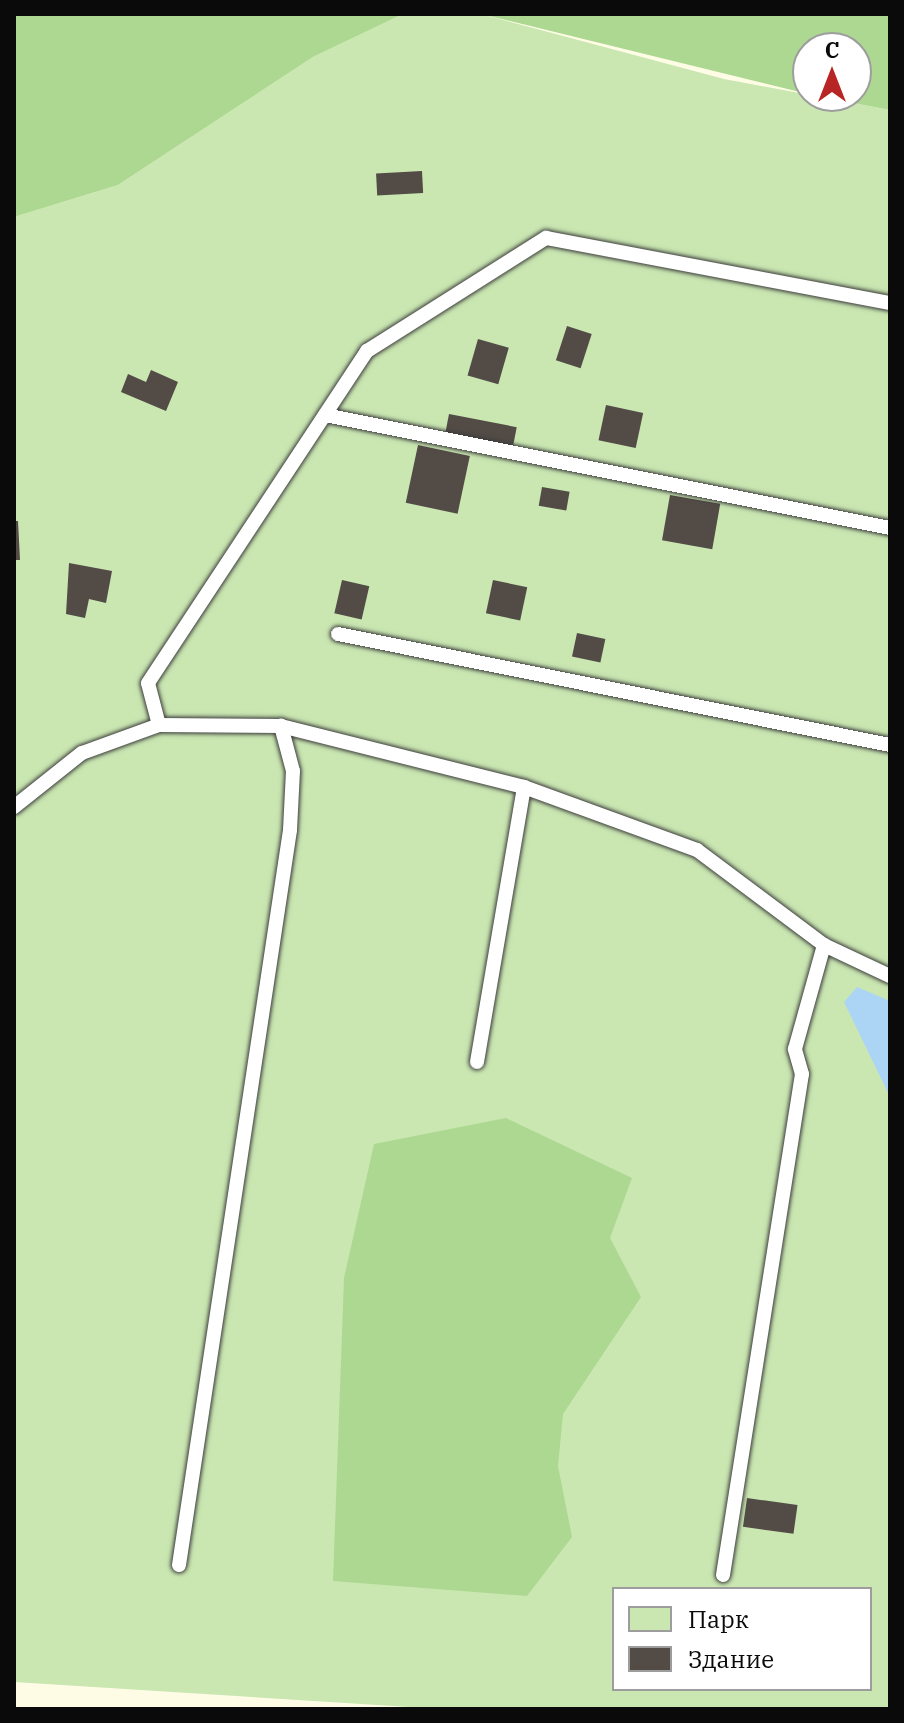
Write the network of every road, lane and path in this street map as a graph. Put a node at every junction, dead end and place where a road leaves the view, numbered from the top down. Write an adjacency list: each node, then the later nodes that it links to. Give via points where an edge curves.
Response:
1 (890, 303): 2 (lane, via 546,238 367,351)
2 (325, 415): 3 (lane); 5 (lane, via 148,683)
3 (890, 528)
4 (338, 634): 7 (lane)
5 (159, 725): 6 (lane); 9 (lane, via 82,753)
6 (281, 726): 8 (lane); 13 (lane, via 293,771 290,830)
7 (890, 745)
8 (524, 787): 10 (lane, via 697,850); 12 (lane)
9 (14, 807)
10 (824, 945): 11 (lane); 14 (lane, via 795,1049 802,1074)
11 (890, 976)
12 (477, 1062)
13 (179, 1565)
14 (723, 1575)

